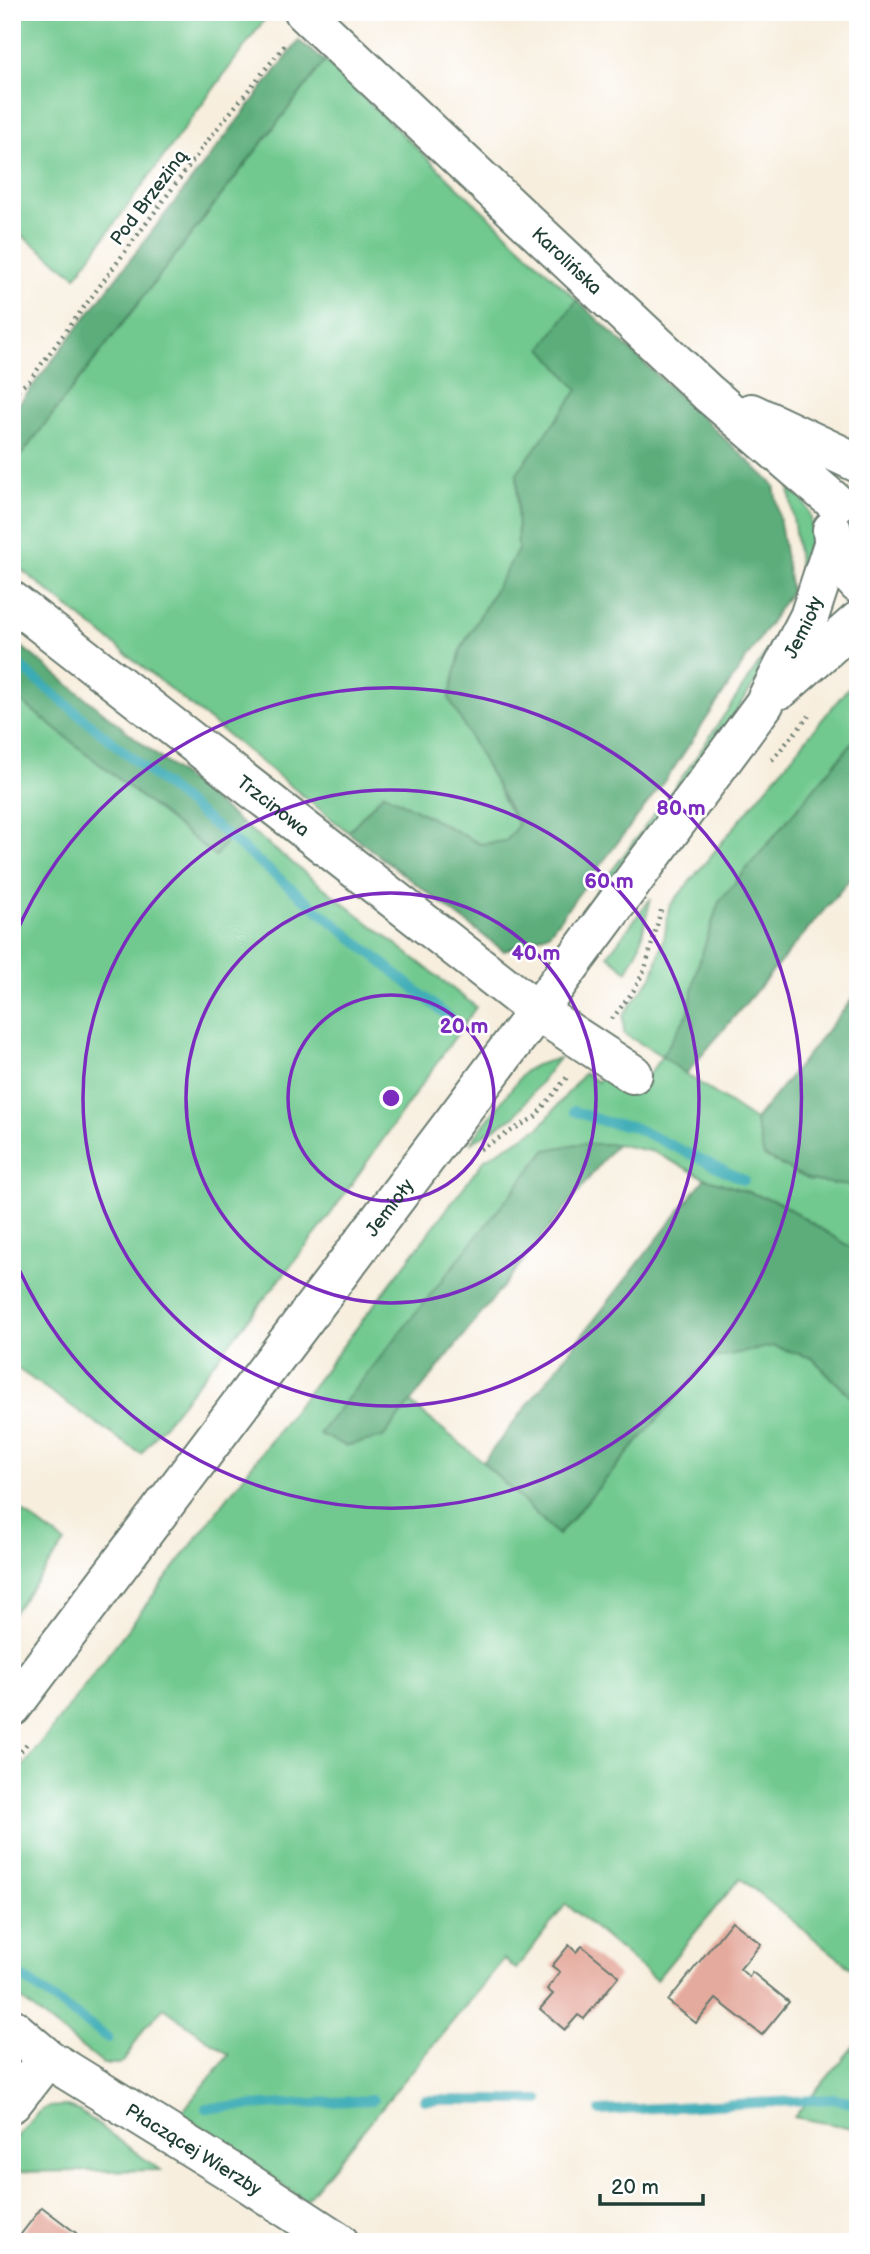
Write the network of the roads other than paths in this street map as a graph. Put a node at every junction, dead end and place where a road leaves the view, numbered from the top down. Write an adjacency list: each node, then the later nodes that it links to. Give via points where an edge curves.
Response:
1 (306, 14): 2 (street, Karolińska)
2 (708, 393): 3 (street); 5 (street, Karolińska)
3 (858, 463)
4 (858, 470): 5 (street)
5 (836, 503): 6 (street, Jemioły)
6 (832, 544): 7 (street, via 843,568); 10 (street, Jemioły, via 809,617)
7 (858, 584)
8 (12, 601): 11 (street, Trzcinowa)
9 (858, 621): 10 (street, Jemioły)
10 (764, 704): 11 (street, Jemioły)
11 (537, 1011): 12 (street, Trzcinowa); 13 (street, Jemioły)
12 (633, 1074)
13 (21, 1724)
14 (12, 2028): 15 (street, Płaczącej Wierzby)
15 (47, 2058): 16 (street); 17 (street, Płaczącej Wierzby)
16 (12, 2103)
17 (339, 2242)

